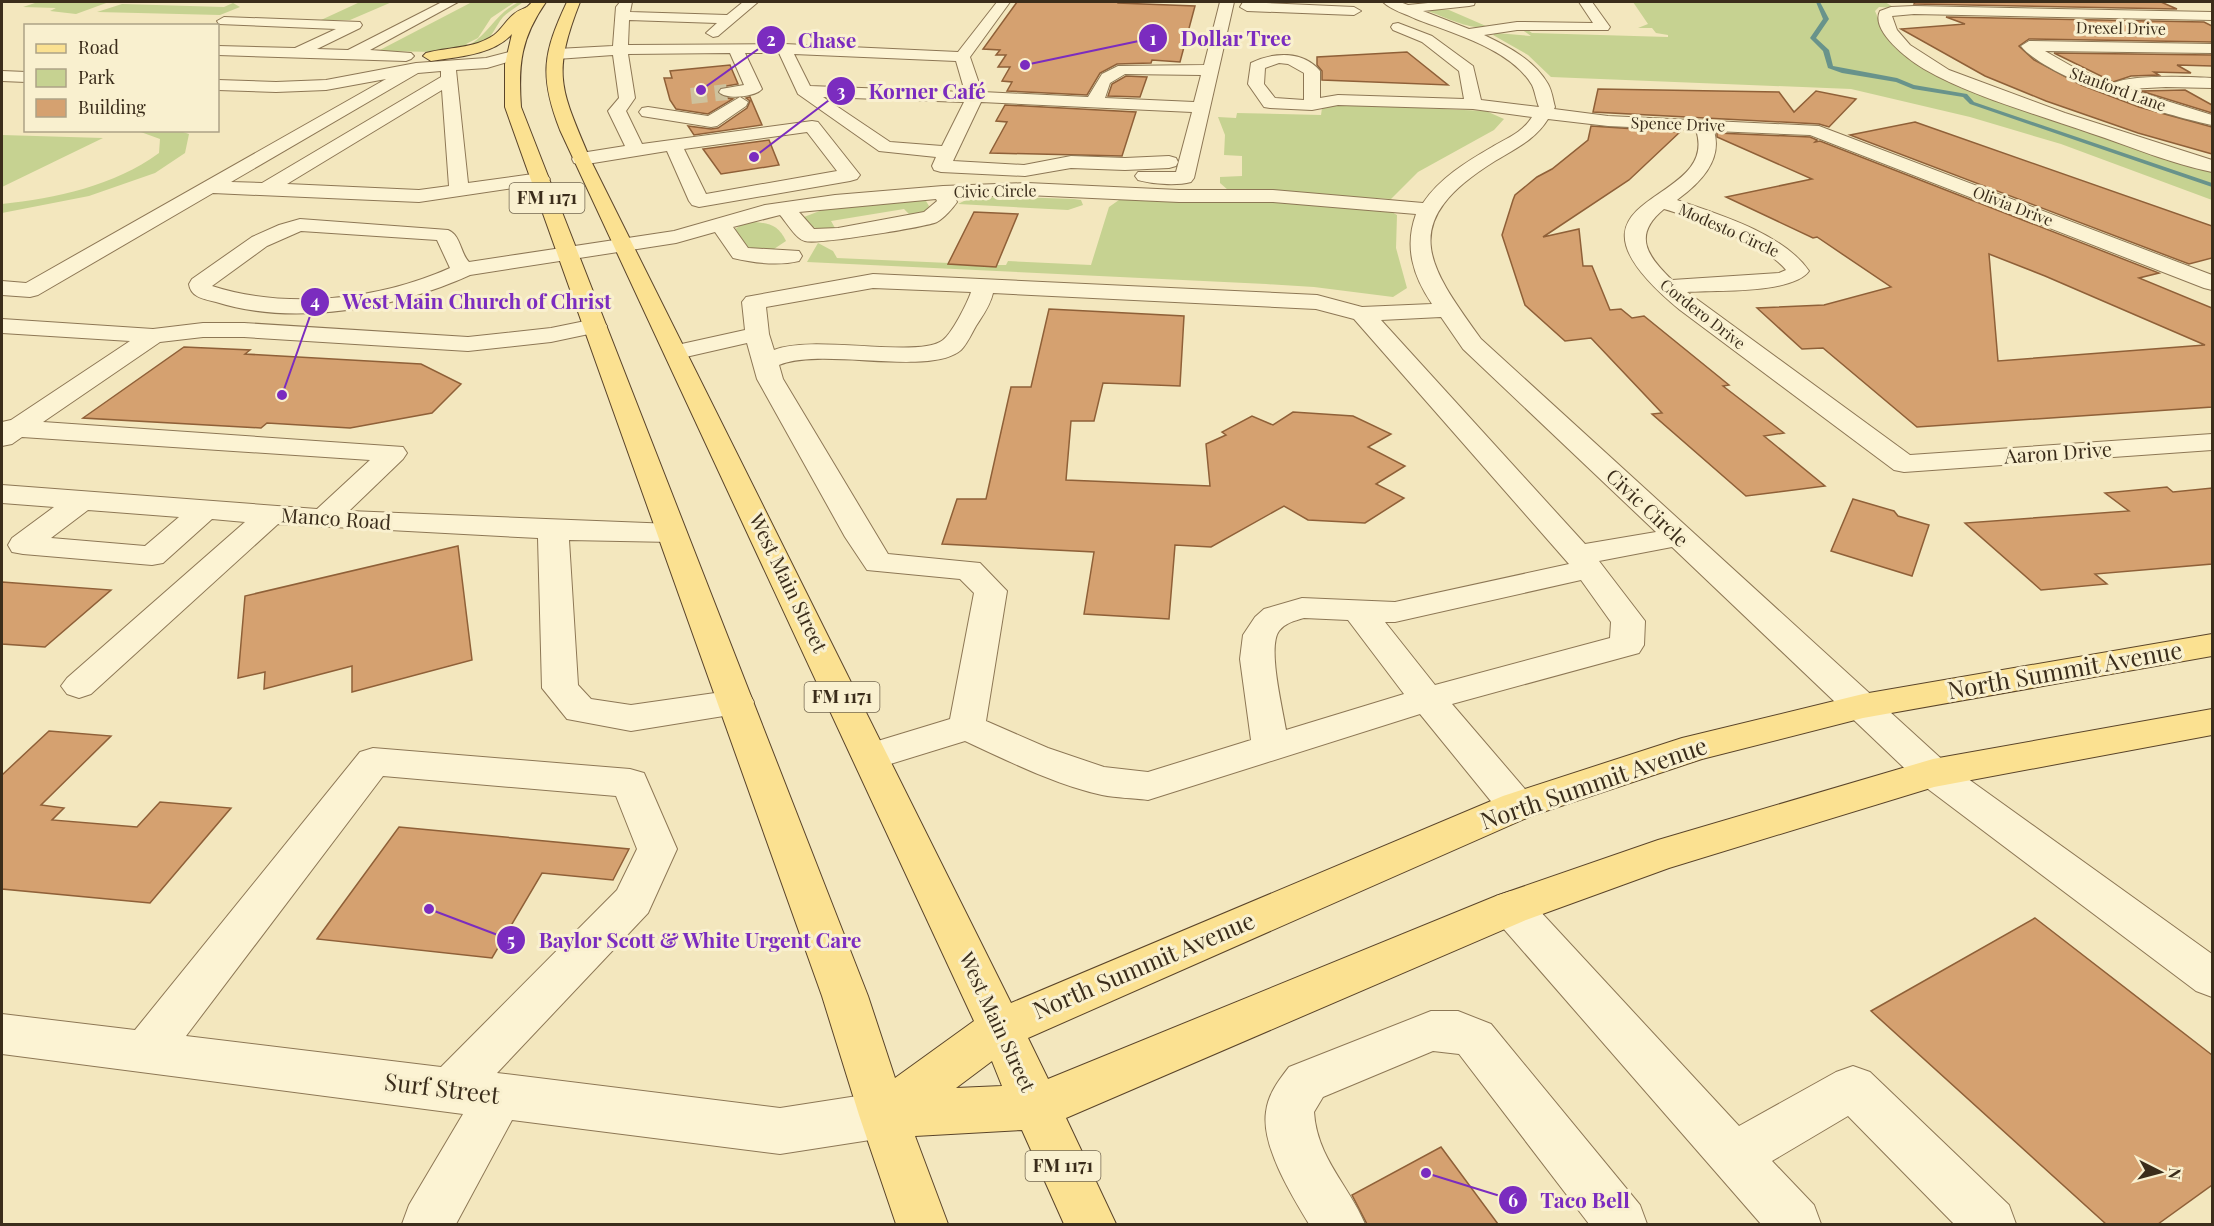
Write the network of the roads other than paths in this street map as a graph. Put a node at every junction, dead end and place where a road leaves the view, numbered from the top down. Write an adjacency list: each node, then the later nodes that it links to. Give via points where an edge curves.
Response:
1 (451, 2): 36 (street)
2 (573, 2): 37 (main road, West Main Street / FM 1171, via 560,33)
3 (751, 2): 23 (street)
4 (1004, 2): 40 (street)
5 (1227, 2): 44 (street)
6 (1249, 2): 18 (street, via 1247,7)
7 (1337, 2): 18 (street)
8 (1586, 2): 27 (street, via 1603,27)
9 (2025, 2): 15 (street)
10 (2082, 3): 12 (street); 21 (street)
11 (537, 4): 38 (main road, via 512,20 497,41); 39 (main road, FM 1171, via 518,38)
12 (2212, 7)
13 (253, 9): 25 (street)
14 (624, 9): 23 (street); 41 (street)
15 (2038, 9)
16 (293, 10): 24 (street)
17 (333, 10): 26 (street)
18 (1354, 11): 19 (street)
19 (1392, 13): 20 (street); 55 (street, via 1467,69)
20 (1470, 13): 27 (street); 27 (street); 58 (street, via 1494,45 1523,65 1539,84 1547,107)
21 (2103, 15): 22 (street); 29 (street); 71 (street, via 1914,10 1891,11 1885,19 1910,53 1948,74 2066,119)
22 (2212, 16)
23 (729, 19): 30 (street)
24 (265, 22): 25 (street); 26 (street)
25 (219, 23)
26 (304, 24): 35 (street, via 360,23)
27 (1512, 27)
28 (2029, 46): 29 (street, Drexel Drive); 50 (street, Stanford Lane, via 2049,62)
29 (2165, 46): 31 (street, Drexel Drive)
30 (695, 47): 34 (street); 41 (street)
31 (2212, 48)
32 (784, 49): 34 (street); 40 (street); 52 (street)
33 (219, 51): 35 (street)
34 (737, 52): 42 (street); 51 (street)
35 (296, 53): 36 (street)
36 (351, 54): 38 (street)
37 (557, 54): 39 (main road); 41 (street); 70 (main road, West Main Street / FM 1171, via 553,80)
38 (431, 56): 39 (street)
39 (513, 56): 45 (street); 73 (main road, FM 1171, via 513,107)
40 (962, 57): 53 (street)
41 (626, 61): 68 (street, via 627,98 617,111)
42 (657, 63)
43 (416, 68): 45 (street); 49 (street, via 326,85); 75 (street)
44 (1211, 70): 54 (street, via 1124,69 1102,81); 57 (street)
45 (448, 73): 76 (street); 77 (street)
46 (2, 76): 47 (street)
47 (24, 77)
48 (2212, 83): 50 (street)
49 (219, 85)
50 (2107, 86): 60 (street, Stanford Lane)
51 (754, 89): 61 (street, via 733,97); 64 (street)
52 (804, 91): 53 (street); 59 (street)
53 (975, 97): 54 (street); 69 (street)
54 (1095, 102): 57 (street)
55 (1473, 104): 56 (street, Spence Drive, via 1338,100); 58 (street, Spence Drive)
56 (1312, 105)
57 (1202, 107): 69 (street, via 1189,161 1071,162 1025,170 941,166)
58 (1542, 114): 62 (street, Spence Drive); 81 (street, Civic Circle, via 1531,132 1460,174)
59 (840, 116): 65 (street); 69 (street, via 885,147)
60 (2212, 120)
61 (711, 122): 61 (street, via 647,109 645,102 673,104); 64 (street); 67 (street)
62 (1702, 125): 63 (street, Spence Drive); 79 (street, Cordero Drive, via 1707,135 1705,159 1684,185)
63 (1813, 129): 88 (street, Olivia Drive)
64 (782, 130): 65 (street)
65 (817, 132): 66 (street); 74 (street, via 850,175 699,201)
66 (802, 144)
67 (673, 145): 68 (street); 74 (street)
68 (636, 150): 70 (street)
69 (948, 152)
70 (581, 159): 84 (main road, West Main Street / FM 1171)
71 (2212, 166)
72 (713, 178): 74 (street)
73 (540, 179): 77 (street); 85 (main road, FM 1171)
74 (690, 182)
75 (209, 187): 76 (street); 91 (street, via 30,290)
76 (266, 189): 77 (street, via 419,196)
77 (459, 191)
78 (943, 192): 80 (street, Civic Circle); 81 (street, Civic Circle, via 1027,189 1273,196); 83 (street, via 947,202 931,217)
79 (1662, 202): 90 (street, Cordero Drive, via 1638,223 1634,245); 90 (street, Modesto Circle, via 1714,220 1782,253 1798,271 1782,279)
80 (785, 208): 82 (street, Civic Circle); 83 (street)
81 (1427, 209): 93 (street, Civic Circle, via 1420,253 1425,273)
82 (720, 224): 84 (street, Civic Circle); 86 (street, via 741,253)
83 (809, 236): 86 (street)
84 (624, 246): 85 (street, Civic Circle); 99 (main road, West Main Street / FM 1171)
85 (568, 255): 87 (street, Civic Circle); 96 (main road, FM 1171)
86 (791, 256): 92 (street, via 771,277)
87 (465, 269): 87 (street, Civic Circle, via 456,262 446,236 441,234 300,225 270,235 200,284 201,290 235,302 345,303 423,287)
88 (2212, 284)
89 (984, 286): 92 (street, via 873,281); 94 (street, via 1317,302); 98 (street, via 979,303 952,345 934,352 787,352)
90 (1667, 287): 102 (street, Cordero Drive)
91 (2, 288)
92 (776, 298): 98 (street, via 754,302)
93 (1450, 310): 94 (street); 110 (street, Civic Circle, via 1472,344)
94 (1362, 314): 111 (street)
95 (2, 326): 97 (street)
96 (595, 326): 97 (street, via 468,344 244,330); 109 (main road, FM 1171)
97 (153, 336): 100 (street)
98 (761, 348): 99 (street); 119 (street, via 770,379 878,563 969,570 991,591)
99 (676, 352): 121 (main road, West Main Street / FM 1171)
100 (6, 431): 107 (street, via 393,453)
101 (2212, 442): 102 (street, Aaron Drive)
102 (1904, 464)
103 (2, 494): 104 (street, Manco Road)
104 (82, 500): 105 (street, Manco Road); 105 (street, via 23,544 152,556)
105 (206, 509): 106 (street, Manco Road)
106 (271, 514): 107 (street, Manco Road); 114 (street)
107 (324, 519): 108 (street, Manco Road)
108 (553, 531): 109 (street, Manco Road); 116 (street, via 560,688 580,710 631,718)
109 (672, 533): 116 (main road, FM 1171)
110 (1678, 537): 111 (street); 117 (street, Civic Circle)
111 (1583, 562): 112 (street, via 1395,612); 115 (street, via 1628,621 1627,645)
112 (1359, 612): 115 (street); 120 (street, via 1302,608 1288,611 1267,624 1260,635 1257,659)
113 (2212, 645): 117 (main road, North Summit Avenue)
114 (79, 686)
115 (1427, 699): 120 (street); 123 (street)
116 (736, 702): 132 (main road, FM 1171, via 845,996)
117 (1863, 706): 122 (street, Civic Circle); 123 (main road, North Summit Avenue, via 1695,747)
118 (2212, 722): 122 (main road)
119 (967, 727): 120 (street, via 1035,758 1102,781 1148,786); 121 (street)
120 (1271, 748)
121 (871, 757): 126 (main road, West Main Street / FM 1171)
122 (1933, 773): 124 (main road, via 1658,856); 125 (street, Civic Circle)
123 (1517, 806): 126 (main road, North Summit Avenue)
124 (1511, 908): 131 (main road); 133 (street)
125 (2212, 978)
126 (999, 1029): 131 (main road, West Main Street / FM 1171); 132 (main road, North Summit Avenue)
127 (2, 1034): 128 (street, Surf Street)
128 (147, 1052): 129 (street, Surf Street); 129 (street, via 374,762 630,783 657,849 633,902)
129 (451, 1089): 130 (street, Surf Street)
130 (499, 1096): 132 (street, Surf Street, via 780,1131); 134 (street)
131 (1037, 1107): 132 (main road); 136 (main road, West Main Street / FM 1171)
132 (883, 1115): 135 (main road, FM 1171)
133 (1733, 1156): 139 (street); 140 (street, via 1853,1088)
134 (428, 1224)
135 (922, 1224)
136 (1090, 1224)
137 (1339, 1224): 138 (street, via 1299,1157 1290,1124 1294,1097 1306,1082 1431,1031 1458,1031 1475,1039)
138 (1621, 1224)
139 (1795, 1224)
140 (1990, 1224)

